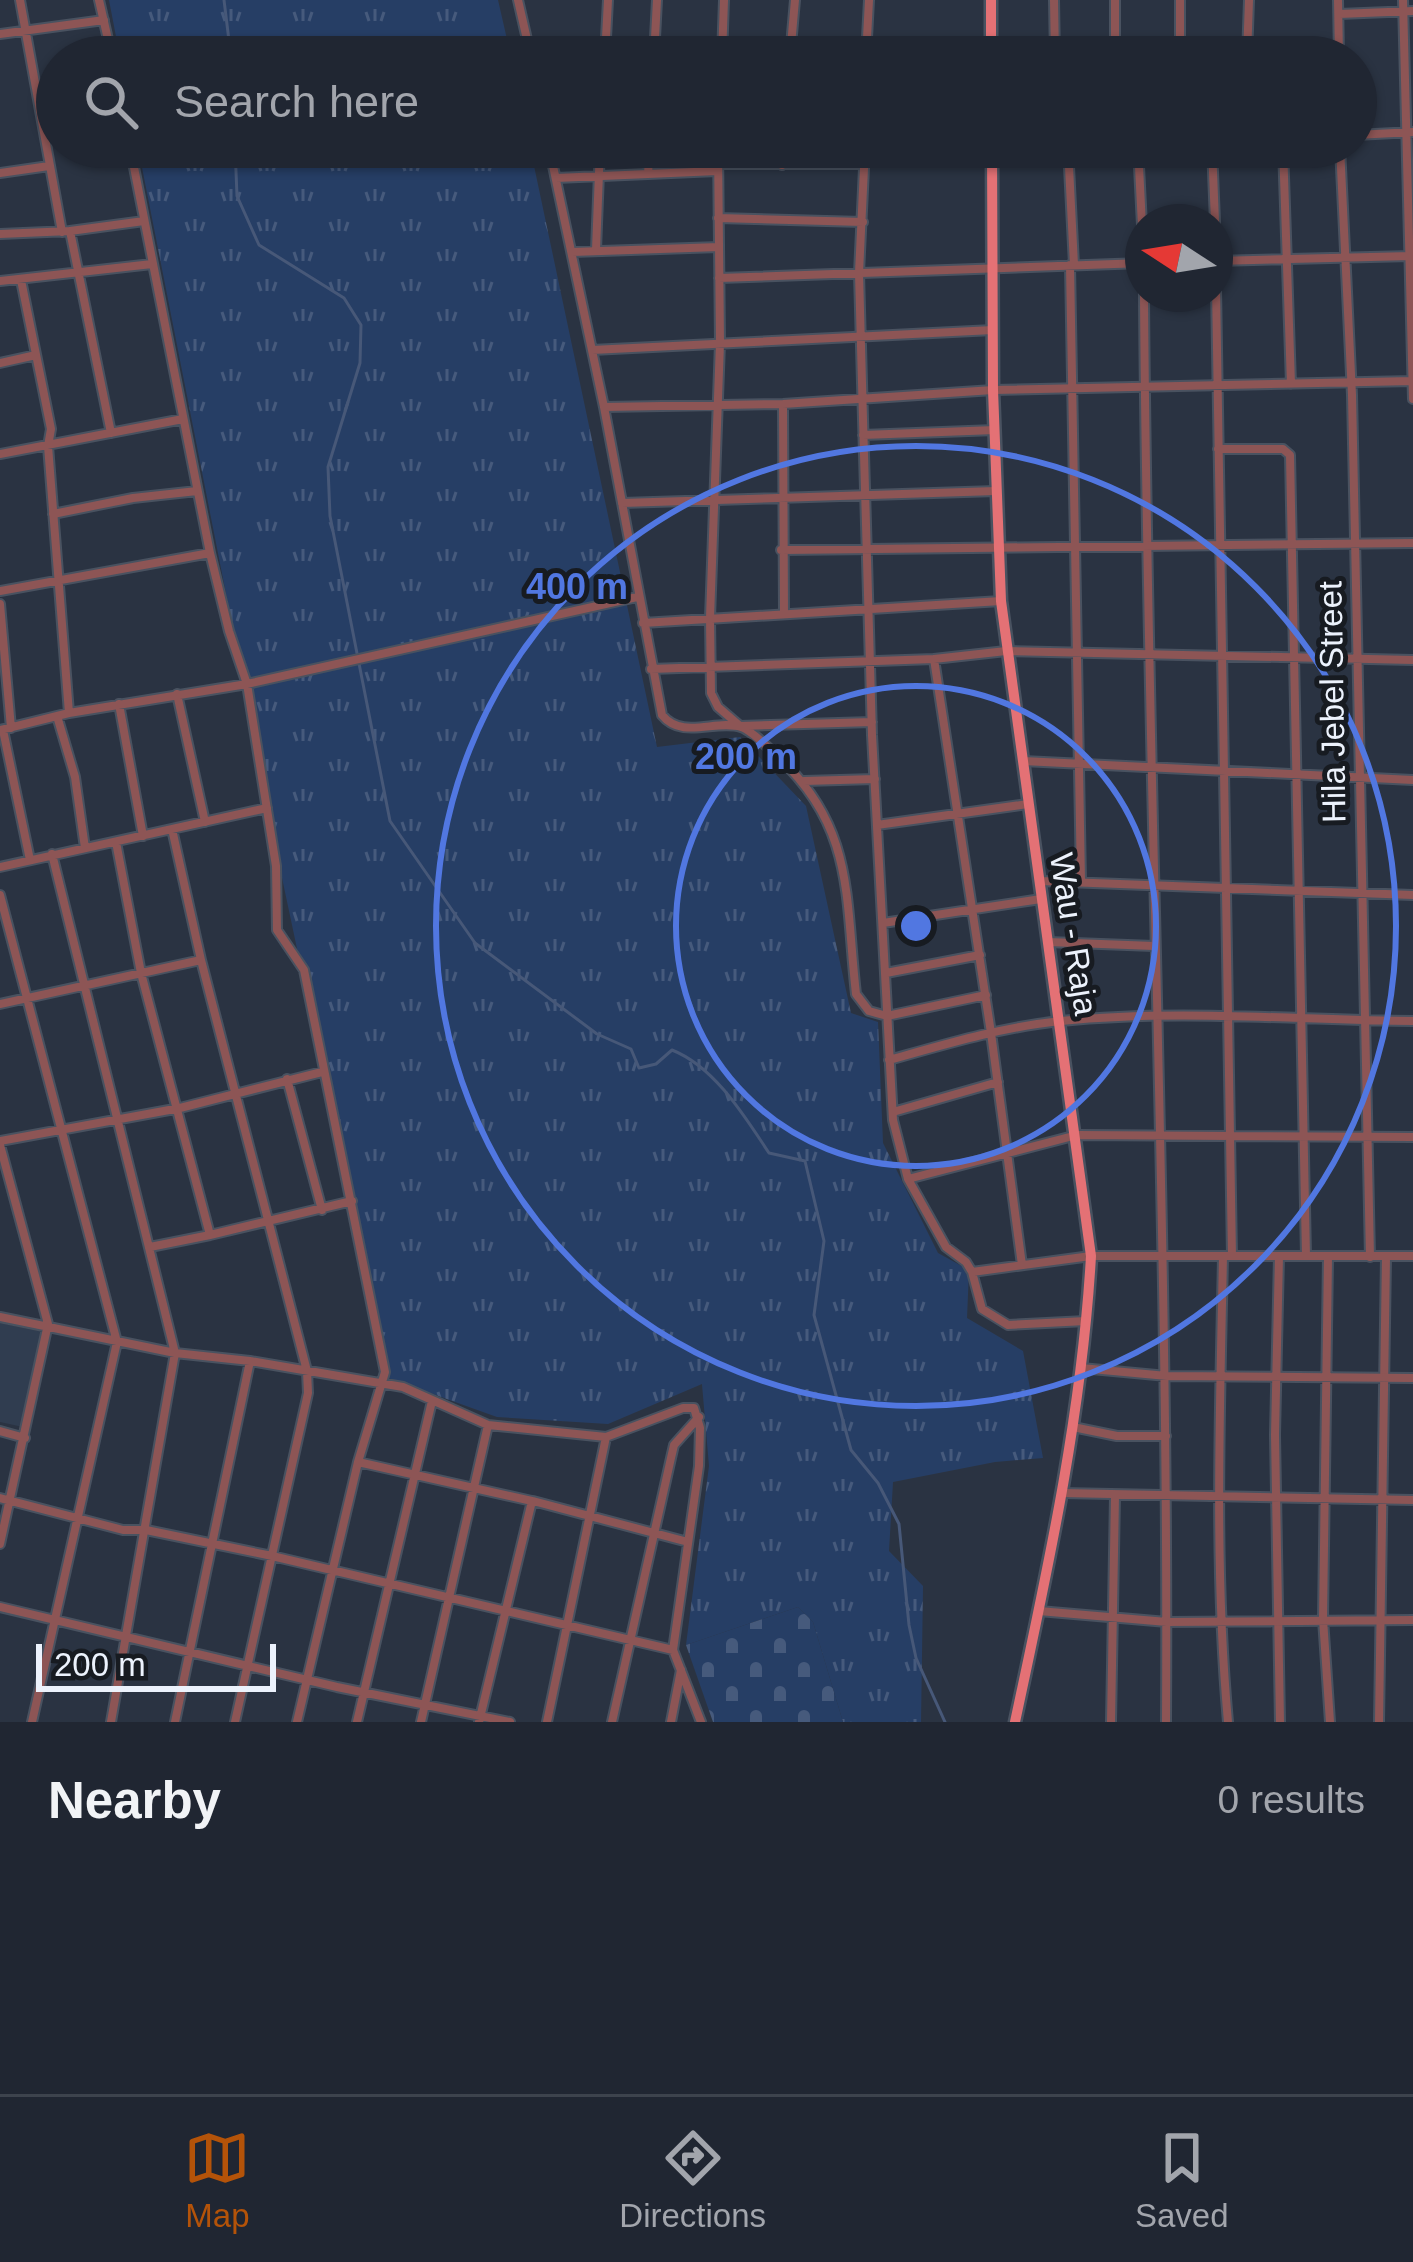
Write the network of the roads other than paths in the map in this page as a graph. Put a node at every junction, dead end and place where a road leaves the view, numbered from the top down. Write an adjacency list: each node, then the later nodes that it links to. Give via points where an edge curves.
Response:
1 (20, 0): 19 (street)
2 (99, 0): 18 (street)
3 (518, 0): 22 (street)
4 (608, 0): 23 (street)
5 (658, 0): 24 (street)
6 (724, 0): 25 (street)
7 (795, 0): 26 (street)
8 (868, 0): 27 (street)
9 (988, 0): 28 (main road)
10 (1054, 0): 29 (street)
11 (1115, 0): 30 (street)
12 (1180, 0): 31 (street)
13 (1249, 0): 32 (street)
14 (1338, 0): 17 (street)
15 (1403, 0): 16 (street)
16 (1408, 11): 17 (street); 35 (street)
17 (1339, 14): 33 (street)
18 (104, 20): 19 (street); 21 (street)
19 (26, 31): 20 (street); 34 (street)
20 (0, 34)
21 (107, 36)
22 (526, 36)
23 (606, 36)
24 (655, 36)
25 (723, 36)
26 (792, 36)
27 (867, 36)
28 (990, 36)
29 (1055, 36)
30 (1115, 36)
31 (1180, 36)
32 (1248, 36)
33 (1339, 36)
34 (36, 90)
35 (1409, 133): 36 (street); 66 (street)
36 (1377, 134)
37 (36, 168): 52 (street)
38 (50, 168): 61 (street)
39 (134, 168): 59 (street)
40 (554, 168): 55 (street)
41 (598, 168): 54 (street)
42 (648, 168): 53 (street)
43 (706, 168): 53 (street)
44 (717, 168): 58 (street)
45 (865, 168): 60 (street)
46 (992, 168): 73 (main road, Wau - Raja)
47 (1069, 168): 72 (street)
48 (1139, 168): 56 (street)
49 (1214, 168): 57 (street)
50 (1283, 168): 68 (street)
51 (1341, 168): 67 (street, Hila Jebel Street)
52 (0, 173)
53 (648, 173): 54 (street)
54 (598, 176): 55 (street); 64 (street)
55 (556, 178): 65 (street)
56 (1141, 204)
57 (1214, 204)
58 (718, 218): 60 (street); 63 (street)
59 (144, 221): 61 (street); 70 (street)
60 (862, 223): 74 (street)
61 (66, 231): 62 (street); 75 (street)
62 (0, 234)
63 (719, 248): 64 (street); 76 (street)
64 (596, 250): 65 (street)
65 (572, 252): 84 (street)
66 (1411, 256): 67 (street); 87 (street)
67 (1346, 257): 68 (street); 88 (street, Hila Jebel Street)
68 (1285, 260): 69 (street); 89 (street)
69 (1233, 261)
70 (152, 263): 75 (street); 99 (street)
71 (1125, 264): 72 (street)
72 (1072, 265): 73 (street); 92 (street)
73 (994, 267): 74 (street); 81 (main road, Wau - Raja)
74 (859, 273): 76 (street); 82 (street)
75 (79, 274): 77 (street); 101 (street)
76 (719, 278): 83 (street)
77 (21, 280): 78 (street); 85 (street)
78 (0, 281)
79 (1144, 312): 91 (street)
80 (1216, 312): 90 (street)
81 (994, 330): 82 (street); 93 (main road, Wau - Raja)
82 (860, 337): 83 (street); 94 (street)
83 (720, 343): 84 (street); 97 (street)
84 (592, 350): 98 (street)
85 (36, 355): 86 (street); 103 (street)
86 (0, 363)
87 (1413, 381): 88 (street); 95 (street)
88 (1351, 382): 89 (street); 113 (street, Hila Jebel Street)
89 (1292, 383): 90 (street)
90 (1217, 385): 91 (street); 104 (street)
91 (1145, 387): 92 (street); 117 (street)
92 (1072, 388): 93 (street); 119 (street)
93 (993, 389): 94 (street); 100 (main road, Wau - Raja)
94 (862, 398): 96 (street); 102 (street)
95 (1413, 399)
96 (783, 404): 97 (street); 109 (street)
97 (718, 406): 98 (street); 110 (street)
98 (604, 407): 111 (street)
99 (183, 419): 101 (street); 106 (street)
100 (994, 430): 102 (street); 107 (main road, Wau - Raja)
101 (111, 433): 103 (street)
102 (863, 435): 108 (street)
103 (48, 446): 105 (street); 112 (street)
104 (1218, 449): 115 (street, via 1287,451); 116 (street)
105 (0, 454)
106 (197, 491): 112 (street); 122 (street)
107 (995, 491): 108 (street); 118 (main road, Wau - Raja)
108 (865, 495): 109 (street); 120 (street)
109 (782, 496): 110 (street); 121 (street)
110 (713, 497): 111 (street); 130 (street)
111 (622, 503): 125 (street)
112 (53, 514): 123 (street)
113 (1353, 543): 114 (street); 115 (street); 138 (street, Hila Jebel Street)
114 (1413, 543)
115 (1290, 544): 116 (street); 136 (street)
116 (1219, 546): 117 (street); 135 (street)
117 (1146, 547): 119 (street); 134 (street)
118 (998, 548): 119 (street); 120 (street); 126 (main road, Wau - Raja)
119 (1075, 548): 133 (street)
120 (867, 549): 121 (street); 128 (street)
121 (781, 550): 129 (street)
122 (211, 553): 123 (street); 143 (street)
123 (58, 578): 124 (street); 146 (street)
124 (0, 591)
125 (638, 597): 131 (street); 143 (street)
126 (1001, 601): 128 (street); 132 (main road, Wau - Raja)
127 (0, 604): 150 (street)
128 (868, 610): 129 (street); 140 (street)
129 (784, 612): 130 (street)
130 (710, 618): 131 (street); 142 (street)
131 (643, 622): 141 (street)
132 (1006, 651): 133 (street); 137 (street); 151 (main road, Wau - Raja)
133 (1076, 653): 134 (street); 152 (street)
134 (1147, 655): 135 (street); 153 (street)
135 (1220, 657): 136 (street); 154 (street)
136 (1292, 658): 138 (street); 155 (street)
137 (934, 659): 140 (street); 162 (street)
138 (1355, 659): 139 (street); 157 (street, Hila Jebel Street)
139 (1413, 659)
140 (870, 660): 142 (street); 148 (street)
141 (651, 669): 142 (street); 149 (street, via 669,723)
142 (711, 669): 149 (street, via 718,707)
143 (247, 684): 144 (street); 161 (street)
144 (177, 694): 145 (street); 163 (street)
145 (119, 704): 146 (street); 166 (street)
146 (69, 712): 147 (street)
147 (57, 716): 150 (street); 168 (street)
148 (872, 722): 149 (street); 156 (street)
149 (740, 726): 159 (street)
150 (5, 729): 170 (street)
151 (1022, 760): 152 (street); 160 (main road, Wau - Raja)
152 (1079, 765): 153 (street); 173 (street)
153 (1150, 769): 154 (street); 174 (street)
154 (1222, 772): 155 (street); 175 (street)
155 (1295, 776): 157 (street); 176 (street)
156 (875, 779): 159 (street); 164 (street)
157 (1357, 779): 158 (street); 177 (street, Hila Jebel Street)
158 (1413, 780)
159 (805, 781): 193 (street, via 822,806 845,878 856,994 869,1011)
160 (1028, 804): 162 (street); 172 (main road, Wau - Raja)
161 (267, 808): 163 (street); 202 (street, via 277,930 304,970)
162 (957, 814): 164 (street); 181 (street)
163 (205, 822): 165 (street)
164 (878, 825): 182 (street)
165 (172, 829): 166 (street); 186 (street)
166 (143, 836): 167 (street)
167 (116, 842): 168 (street); 187 (street)
168 (85, 848): 169 (street)
169 (52, 854): 170 (street); 189 (street)
170 (30, 860): 171 (street)
171 (0, 867)
172 (1039, 880): 173 (street); 180 (main road, Wau - Raja)
173 (1081, 881): 174 (street)
174 (1153, 884): 175 (street); 184 (street)
175 (1225, 887): 176 (street); 195 (street)
176 (1298, 890): 177 (street); 196 (street)
177 (1360, 893): 179 (street); 198 (street, Hila Jebel Street)
178 (0, 895): 191 (street)
179 (1413, 895)
180 (1041, 899): 181 (street); 183 (main road, Wau - Raja)
181 (973, 909): 182 (street); 185 (street)
182 (883, 923): 188 (street)
183 (1047, 942): 184 (street); 197 (main road, Wau - Raja)
184 (1154, 946): 194 (street)
185 (980, 955): 188 (street); 190 (street)
186 (201, 960): 187 (street); 205 (street)
187 (142, 973): 189 (street); 206 (street)
188 (886, 973): 193 (street)
189 (84, 988): 191 (street); 208 (street)
190 (986, 995): 193 (street); 200 (street)
191 (25, 999): 192 (street); 209 (street)
192 (0, 1004)
193 (887, 1016): 201 (street)
194 (1156, 1018): 195 (street); 197 (street); 210 (street)
195 (1227, 1018): 196 (street); 211 (street)
196 (1301, 1020): 198 (street); 213 (street)
197 (1061, 1021): 200 (street); 212 (main road, Wau - Raja)
198 (1364, 1021): 199 (street); 214 (street, Hila Jebel Street)
199 (1413, 1022)
200 (992, 1033): 201 (street); 204 (street)
201 (890, 1060): 207 (street)
202 (322, 1072): 203 (street); 219 (street)
203 (287, 1079): 205 (street); 220 (street)
204 (998, 1082): 207 (street); 217 (street)
205 (234, 1094): 206 (street); 221 (street)
206 (180, 1108): 208 (street); 222 (street)
207 (892, 1112): 218 (street)
208 (119, 1120): 209 (street); 223 (street)
209 (60, 1132): 216 (street); 238 (street)
210 (1158, 1134): 211 (street); 212 (street); 225 (street)
211 (1229, 1134): 213 (street); 226 (street)
212 (1077, 1135): 217 (street); 224 (main road, Wau - Raja)
213 (1304, 1136): 214 (street); 228 (street)
214 (1366, 1137): 215 (street); 232 (street, Hila Jebel Street)
215 (1413, 1138)
216 (0, 1143): 237 (street)
217 (1007, 1152): 218 (street); 233 (street)
218 (908, 1179): 234 (street, via 946,1247)
219 (352, 1202): 220 (street); 249 (street, via 386,1372)
220 (322, 1210): 221 (street)
221 (272, 1222): 222 (street); 242 (street)
222 (210, 1235): 223 (street)
223 (150, 1247): 239 (street)
224 (1091, 1256): 225 (street); 233 (street); 236 (main road, Wau - Raja)
225 (1165, 1256): 226 (street); 243 (street)
226 (1227, 1256): 227 (street); 244 (street)
227 (1280, 1256): 228 (street); 245 (street)
228 (1306, 1256): 229 (street)
229 (1328, 1256): 232 (street); 246 (street)
230 (1386, 1256): 231 (street); 232 (street); 247 (street)
231 (1413, 1256)
232 (1370, 1257)
233 (1022, 1265): 234 (street)
234 (972, 1272): 236 (street, via 982,1309 1008,1324)
235 (0, 1317): 237 (street)
236 (1087, 1322): 241 (main road, Wau - Raja)
237 (48, 1324): 238 (street); 257 (street)
238 (117, 1342): 239 (street); 272 (street)
239 (175, 1353): 240 (street); 273 (street)
240 (250, 1361): 242 (street); 277 (street)
241 (1081, 1368): 243 (street); 253 (main road, Wau - Raja)
242 (307, 1370): 249 (street); 278 (street, via 306,1415)
243 (1167, 1376): 244 (street); 255 (street)
244 (1221, 1376): 245 (street); 264 (street)
245 (1277, 1376): 246 (street); 265 (street)
246 (1326, 1377): 247 (street); 267 (street)
247 (1384, 1378): 248 (street); 268 (street)
248 (1413, 1378)
249 (379, 1384): 250 (street); 258 (street)
250 (432, 1401): 252 (street); 259 (street)
251 (699, 1417): 256 (street, via 683,1408); 274 (street, via 674,1445); 275 (street)
252 (488, 1425): 256 (street); 260 (street)
253 (1073, 1427): 255 (street); 261 (main road, Wau - Raja)
254 (0, 1431): 257 (street)
255 (1166, 1436): 263 (street)
256 (606, 1437): 271 (street)
257 (26, 1438): 266 (street)
258 (358, 1462): 259 (street); 279 (street)
259 (415, 1474): 260 (street); 280 (street)
260 (472, 1488): 270 (street); 281 (street)
261 (1062, 1493): 262 (street); 284 (main road, Wau - Raja)
262 (1115, 1496): 263 (street); 285 (street)
263 (1166, 1497): 264 (street); 292 (street)
264 (1219, 1498): 265 (street); 289 (street)
265 (1275, 1498): 267 (street); 290 (street)
266 (5, 1499): 272 (street); 276 (street)
267 (1325, 1499): 268 (street); 286 (street)
268 (1382, 1500): 269 (street); 287 (street)
269 (1413, 1500)
270 (532, 1501): 271 (street); 283 (street)
271 (592, 1516): 274 (street); 293 (street)
272 (78, 1520): 273 (street); 288 (street)
273 (146, 1530): 277 (street); 294 (street)
274 (656, 1532): 275 (street); 295 (street)
275 (688, 1542): 296 (street)
276 (0, 1544)
277 (214, 1544): 278 (street); 297 (street)
278 (272, 1556): 279 (street); 298 (street)
279 (332, 1572): 280 (street); 300 (street)
280 (388, 1583): 281 (street); 301 (street)
281 (450, 1597): 283 (street); 302 (street)
282 (0, 1607): 288 (street)
283 (508, 1610): 293 (street); 303 (street)
284 (1039, 1611): 285 (street); 316 (main road, Wau - Raja)
285 (1112, 1618): 292 (street); 317 (street)
286 (1323, 1619): 287 (street); 290 (street); 321 (street)
287 (1381, 1619): 291 (street); 322 (street)
288 (54, 1620): 294 (street); 304 (street)
289 (1222, 1620): 290 (street); 292 (street); 319 (street)
290 (1276, 1620): 320 (street)
291 (1413, 1620)
292 (1167, 1622): 318 (street)
293 (569, 1625): 295 (street); 312 (street)
294 (128, 1638): 297 (street); 305 (street)
295 (633, 1641): 296 (street); 313 (street)
296 (673, 1650): 299 (street)
297 (190, 1651): 298 (street); 306 (street)
298 (247, 1664): 300 (street); 307 (street)
299 (681, 1670): 314 (street); 315 (street)
300 (307, 1678): 301 (street); 308 (street)
301 (365, 1691): 302 (street); 309 (street)
302 (424, 1706): 303 (street); 310 (street)
303 (480, 1719): 311 (street)
304 (32, 1722)
305 (111, 1722)
306 (175, 1722)
307 (235, 1722)
308 (297, 1722)
309 (357, 1722)
310 (421, 1722)
311 (509, 1722)
312 (547, 1722)
313 (612, 1722)
314 (670, 1722)
315 (701, 1722)
316 (1015, 1722)
317 (1111, 1722)
318 (1166, 1722)
319 (1228, 1722)
320 (1280, 1722)
321 (1330, 1722)
322 (1379, 1722)

